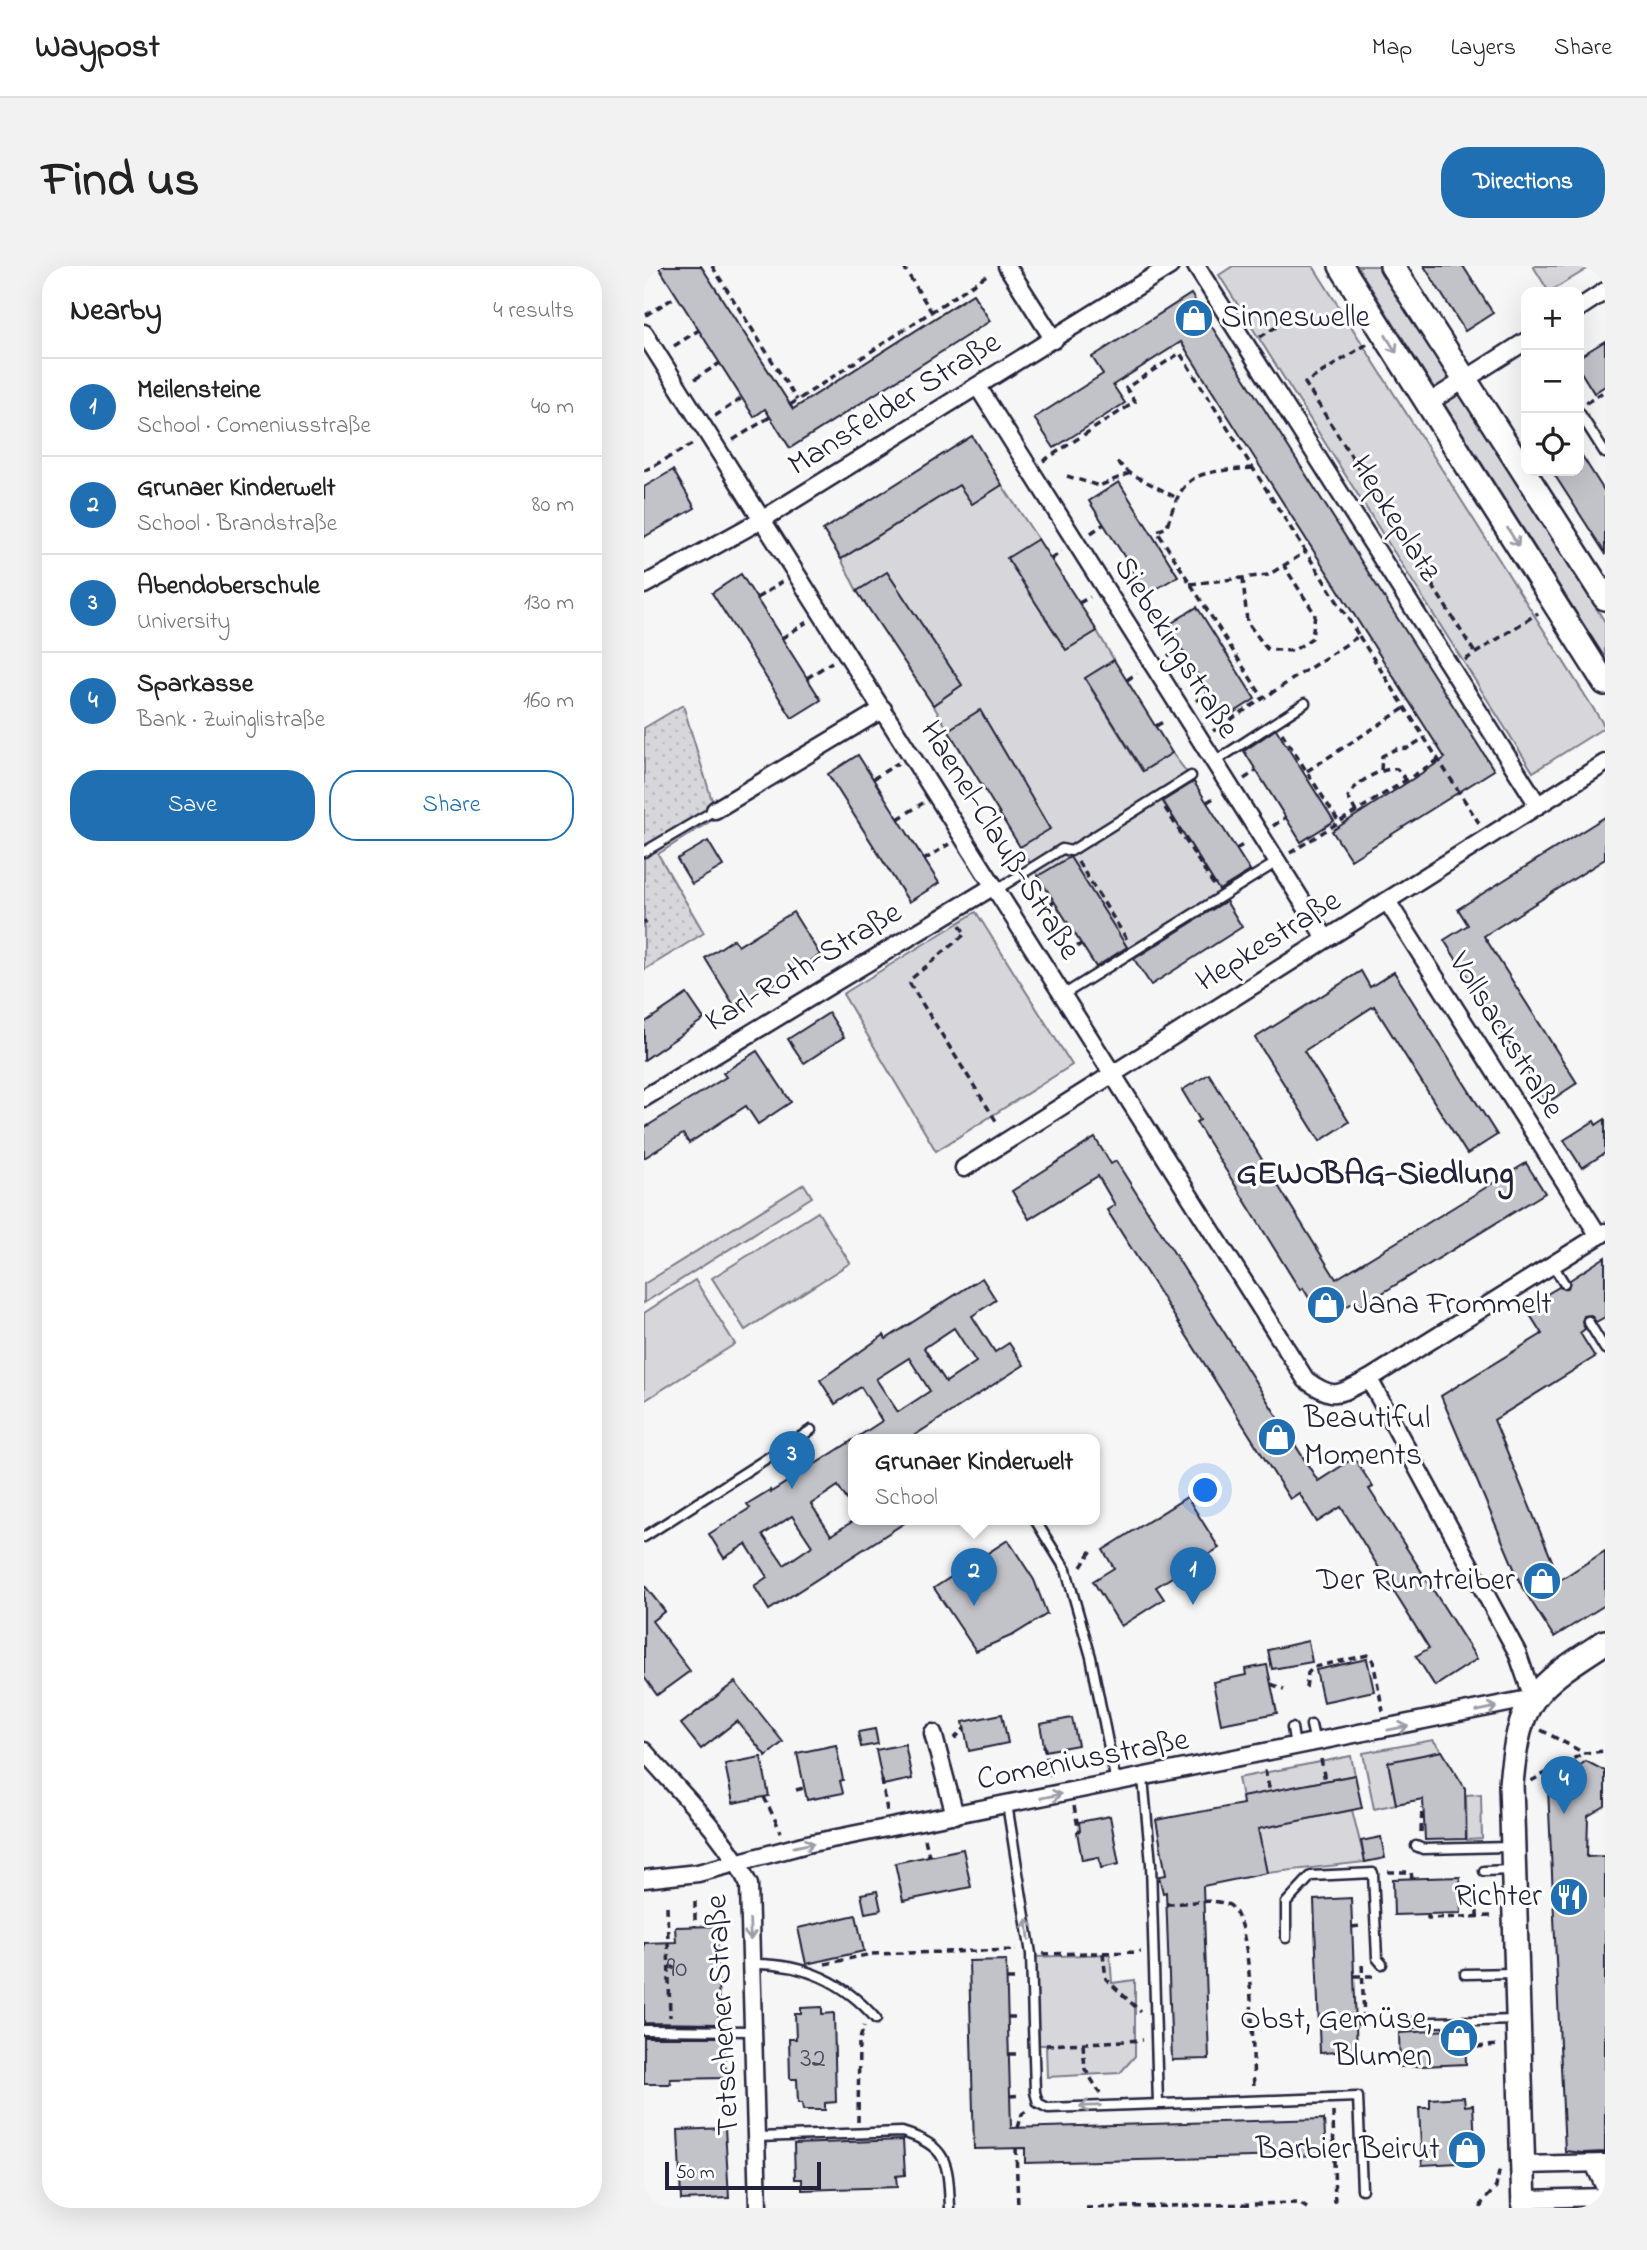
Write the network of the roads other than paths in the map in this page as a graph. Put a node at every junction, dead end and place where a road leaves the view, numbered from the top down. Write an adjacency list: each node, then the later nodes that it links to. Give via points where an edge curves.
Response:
1 (1007, 266): 9 (street)
2 (1170, 266): 9 (street, Mansfelder Straße)
3 (1196, 266): 25 (street, Hepkeplatz)
4 (1341, 266): 13 (street, one-way to 13)
5 (1392, 266): 11 (street)
6 (1605, 291): 7 (street)
7 (1584, 305)
8 (644, 333): 16 (street, Haenel-Clauß-Straße)
9 (1054, 340): 12 (street, Mansfelder Straße)
10 (1521, 344): 11 (street)
11 (1466, 379): 13 (street); 18 (street)
12 (978, 387): 16 (street, Mansfelder Straße); 22 (street, Siebekingstraße)
13 (1428, 403): 19 (street, one-way to 19)
14 (1581, 413): 15 (lane)
15 (1605, 453)
16 (763, 519): 17 (street, Mansfelder Straße); 21 (street, Haenel-Clauß-Straße)
17 (644, 585)
18 (1605, 598)
19 (1605, 683)
20 (1305, 703): 22 (lane)
21 (883, 709): 26 (street); 29 (street, Haenel-Clauß-Straße)
22 (1214, 762): 28 (street, Siebekingstraße)
23 (1605, 763): 25 (street, Hepkestraße)
24 (1191, 776): 29 (lane, via 1072,851 1062,849)
25 (1538, 805): 30 (street, Hepkestraße)
26 (715, 810): 27 (lane)
27 (644, 852)
28 (1277, 862): 31 (street, Siebekingstraße); 32 (lane)
29 (995, 888): 32 (street, Haenel-Clauß-Straße); 34 (street, Karl-Roth-Straße)
30 (1387, 901): 31 (street, Hepkestraße); 36 (street, Vollsackstraße)
31 (1326, 939): 33 (street, Hepkestraße)
32 (1063, 995): 33 (street, Haenel-Clauß-Straße)
33 (1113, 1073): 35 (street, Hepkestraße); 41 (street, Haenel-Clauß-Straße, via 1306,1380 1325,1394)
34 (644, 1098)
35 (964, 1168)
36 (1602, 1234): 37 (street)
37 (1553, 1265): 38 (lane); 41 (street)
38 (1564, 1283)
39 (1588, 1321): 40 (lane)
40 (1605, 1349)
41 (1369, 1380): 46 (street, via 1517,1653)
42 (811, 1430): 44 (lane)
43 (1039, 1525): 54 (lane, via 1066,1570 1091,1657)
44 (644, 1537)
45 (1605, 1642): 46 (street, via 1564,1668)
46 (1533, 1698): 50 (street, Comeniusstraße, one-way to 46); 58 (street, via 1520,1719 1511,1784)
47 (1311, 1725): 50 (lane)
48 (1292, 1728): 51 (lane)
49 (933, 1733): 56 (street)
50 (1315, 1744): 51 (street, Comeniusstraße)
51 (1296, 1748): 53 (street, Comeniusstraße)
52 (644, 1751): 59 (street)
53 (1143, 1778): 54 (street, Comeniusstraße); 72 (lane)
54 (1116, 1783): 55 (street, Comeniusstraße, one-way to 54)
55 (1007, 1804): 56 (street, Comeniusstraße); 72 (lane, one-way to 55, via 1048,2108 1038,2103 1031,1954)
56 (955, 1815): 59 (street, Comeniusstraße, one-way to 56, via 795,1847)
57 (1420, 1847): 58 (lane)
58 (1513, 1858): 60 (lane); 65 (street)
59 (739, 1864): 61 (street, Comeniusstraße); 63 (street, Tetschener Straße, one-way to 63, via 749,1885)
60 (1484, 1871)
61 (644, 1879)
62 (1286, 1938): 64 (lane, via 1286,1903 1311,1877 1373,1873 1377,1958)
63 (751, 1964): 67 (lane, via 801,1967 841,1985); 71 (street, Tetschener Straße)
64 (1382, 1964)
65 (1517, 1973): 66 (lane); 68 (street)
66 (1465, 1974)
67 (874, 2017)
68 (1519, 2020): 69 (lane); 75 (street)
69 (1394, 2023)
70 (644, 2030): 71 (lane)
71 (754, 2031): 73 (street, Tetschener Straße)
72 (1158, 2104): 77 (lane, via 1358,2097)
73 (758, 2137): 80 (street, Tetschener Straße); 81 (lane, via 902,2132 923,2138 949,2168)
74 (1599, 2163): 75 (street); 76 (street)
75 (1524, 2165): 79 (street)
76 (1605, 2188)
77 (1362, 2189)
78 (1605, 2197): 79 (street)
79 (1525, 2204)
80 (758, 2208)
81 (950, 2208)

